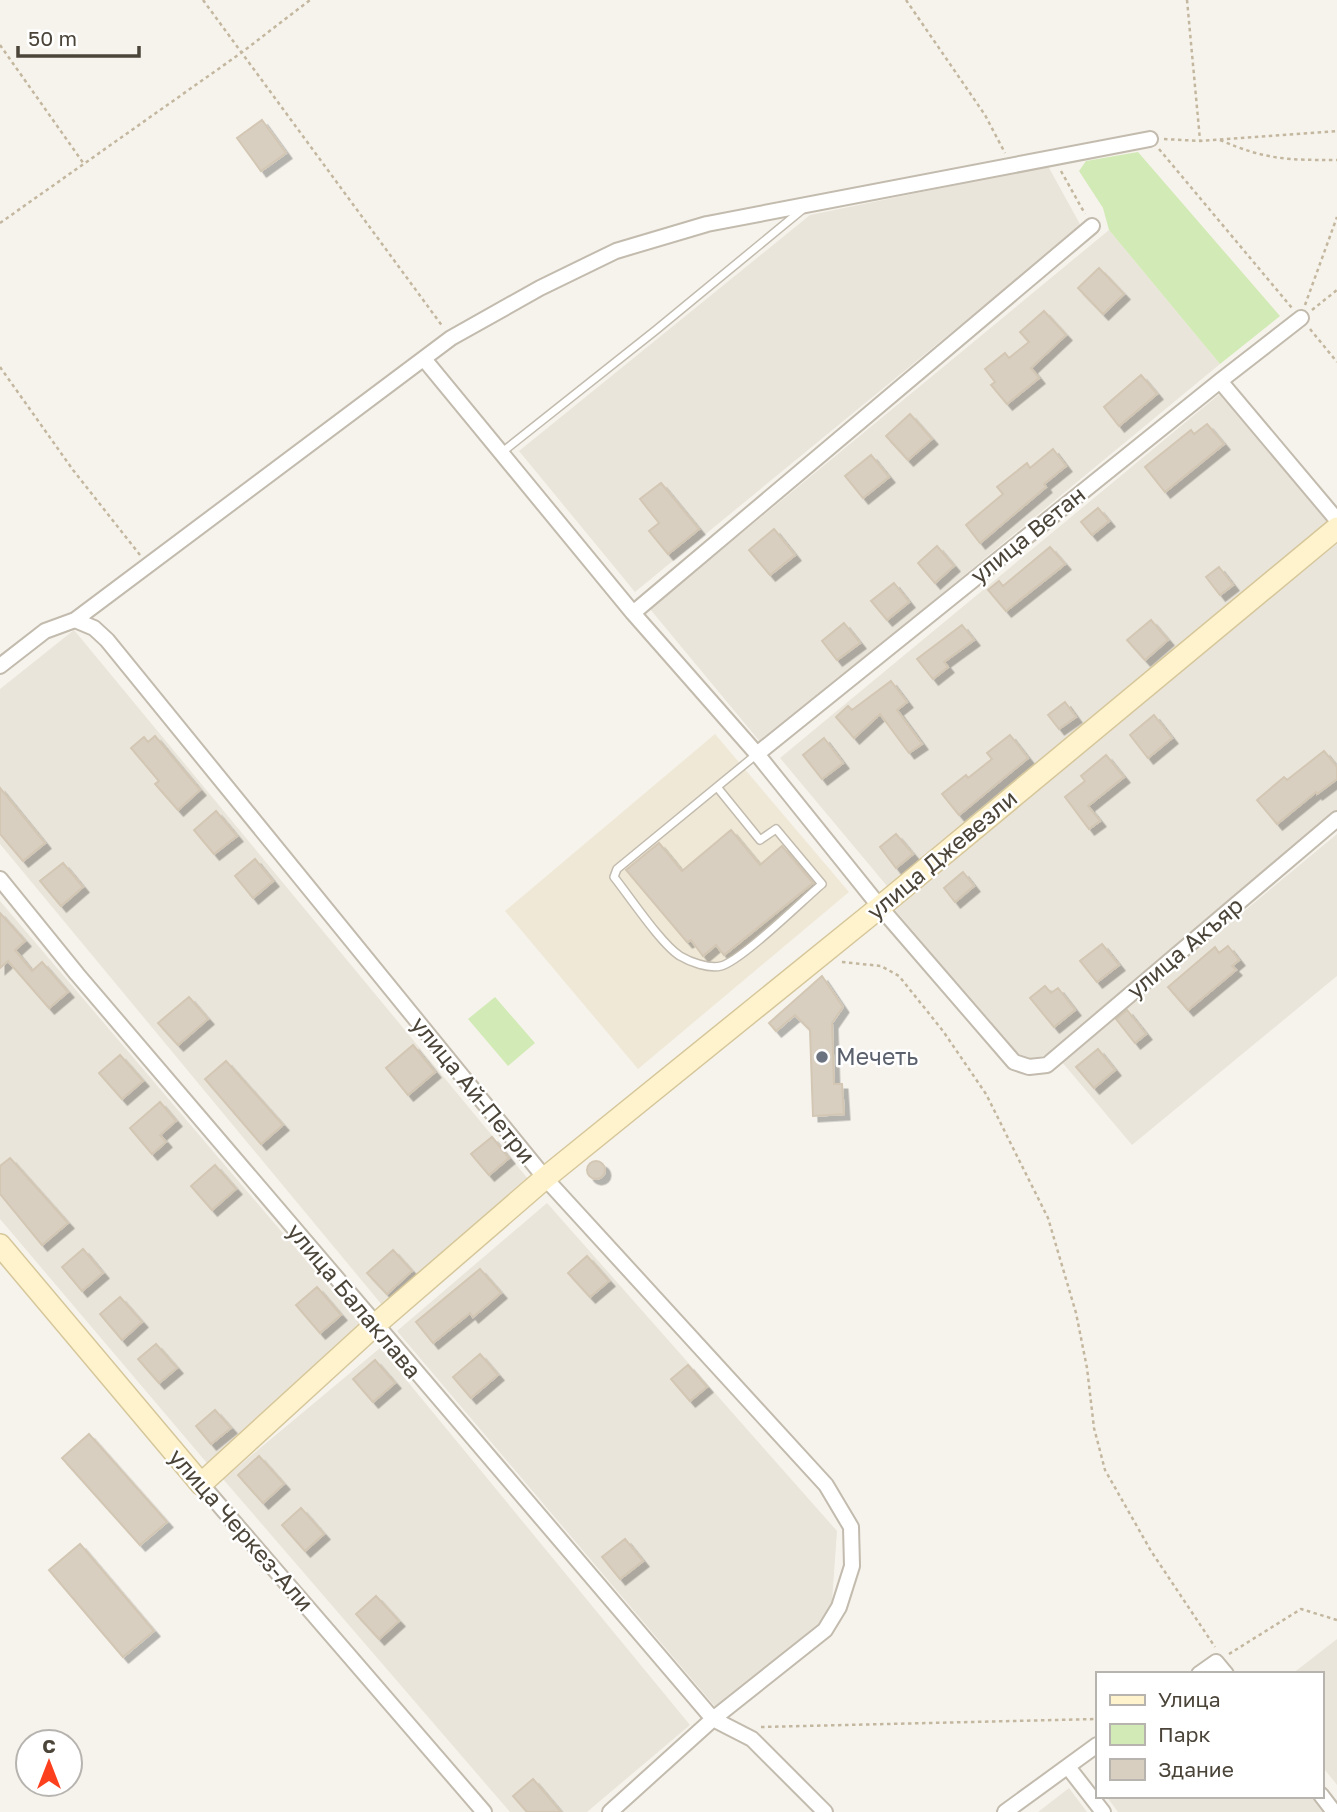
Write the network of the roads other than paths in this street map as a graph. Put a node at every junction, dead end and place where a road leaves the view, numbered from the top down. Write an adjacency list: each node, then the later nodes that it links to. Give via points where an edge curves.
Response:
1 (1150, 139): 2 (street)
2 (809, 204): 5 (street, via 707,224 616,251 451,338); 7 (lane)
3 (1092, 226): 10 (street)
4 (1301, 318): 6 (street, улица Ветан)
5 (424, 359): 7 (street); 11 (street)
6 (1220, 381): 8 (street); 13 (street, улица Ветан)
7 (501, 453): 10 (street)
8 (1337, 520)
9 (1337, 528): 17 (street, улица Джевезли)
10 (633, 613): 13 (street)
11 (75, 621): 12 (street, via 45,631); 18 (street, улица Ай-Петри, via 94,628 107,640)
12 (0, 666)
13 (757, 754): 14 (lane); 17 (street)
14 (717, 787): 14 (lane, via 614,877 680,956 721,966 822,884 776,829 760,840)
15 (1337, 819): 17 (street, улица Акъяр, via 1047,1065 1030,1067 1014,1062)
16 (0, 878): 20 (street, улица Балаклава)
17 (880, 907): 18 (street, улица Джевезли)
18 (545, 1178): 20 (street, улица Джевезли); 24 (street, улица Ай-Петри, via 826,1485 850,1527 852,1566 839,1606 825,1630)
19 (0, 1245): 21 (street, улица Черкез-Али)
20 (374, 1325): 21 (street, улица Джевезли); 24 (street, улица Балаклава)
21 (201, 1484): 28 (street, улица Черкез-Али)
22 (1202, 1672): 23 (street, via 1219,1660)
23 (1225, 1672)
24 (713, 1719): 29 (street); 30 (street, via 752,1739)
25 (1096, 1746): 26 (street)
26 (1068, 1767): 31 (street); 32 (street)
27 (1323, 1798): 33 (street)
28 (485, 1812)
29 (610, 1812)
30 (825, 1812)
31 (1006, 1812)
32 (1103, 1812)
33 (1334, 1812)

